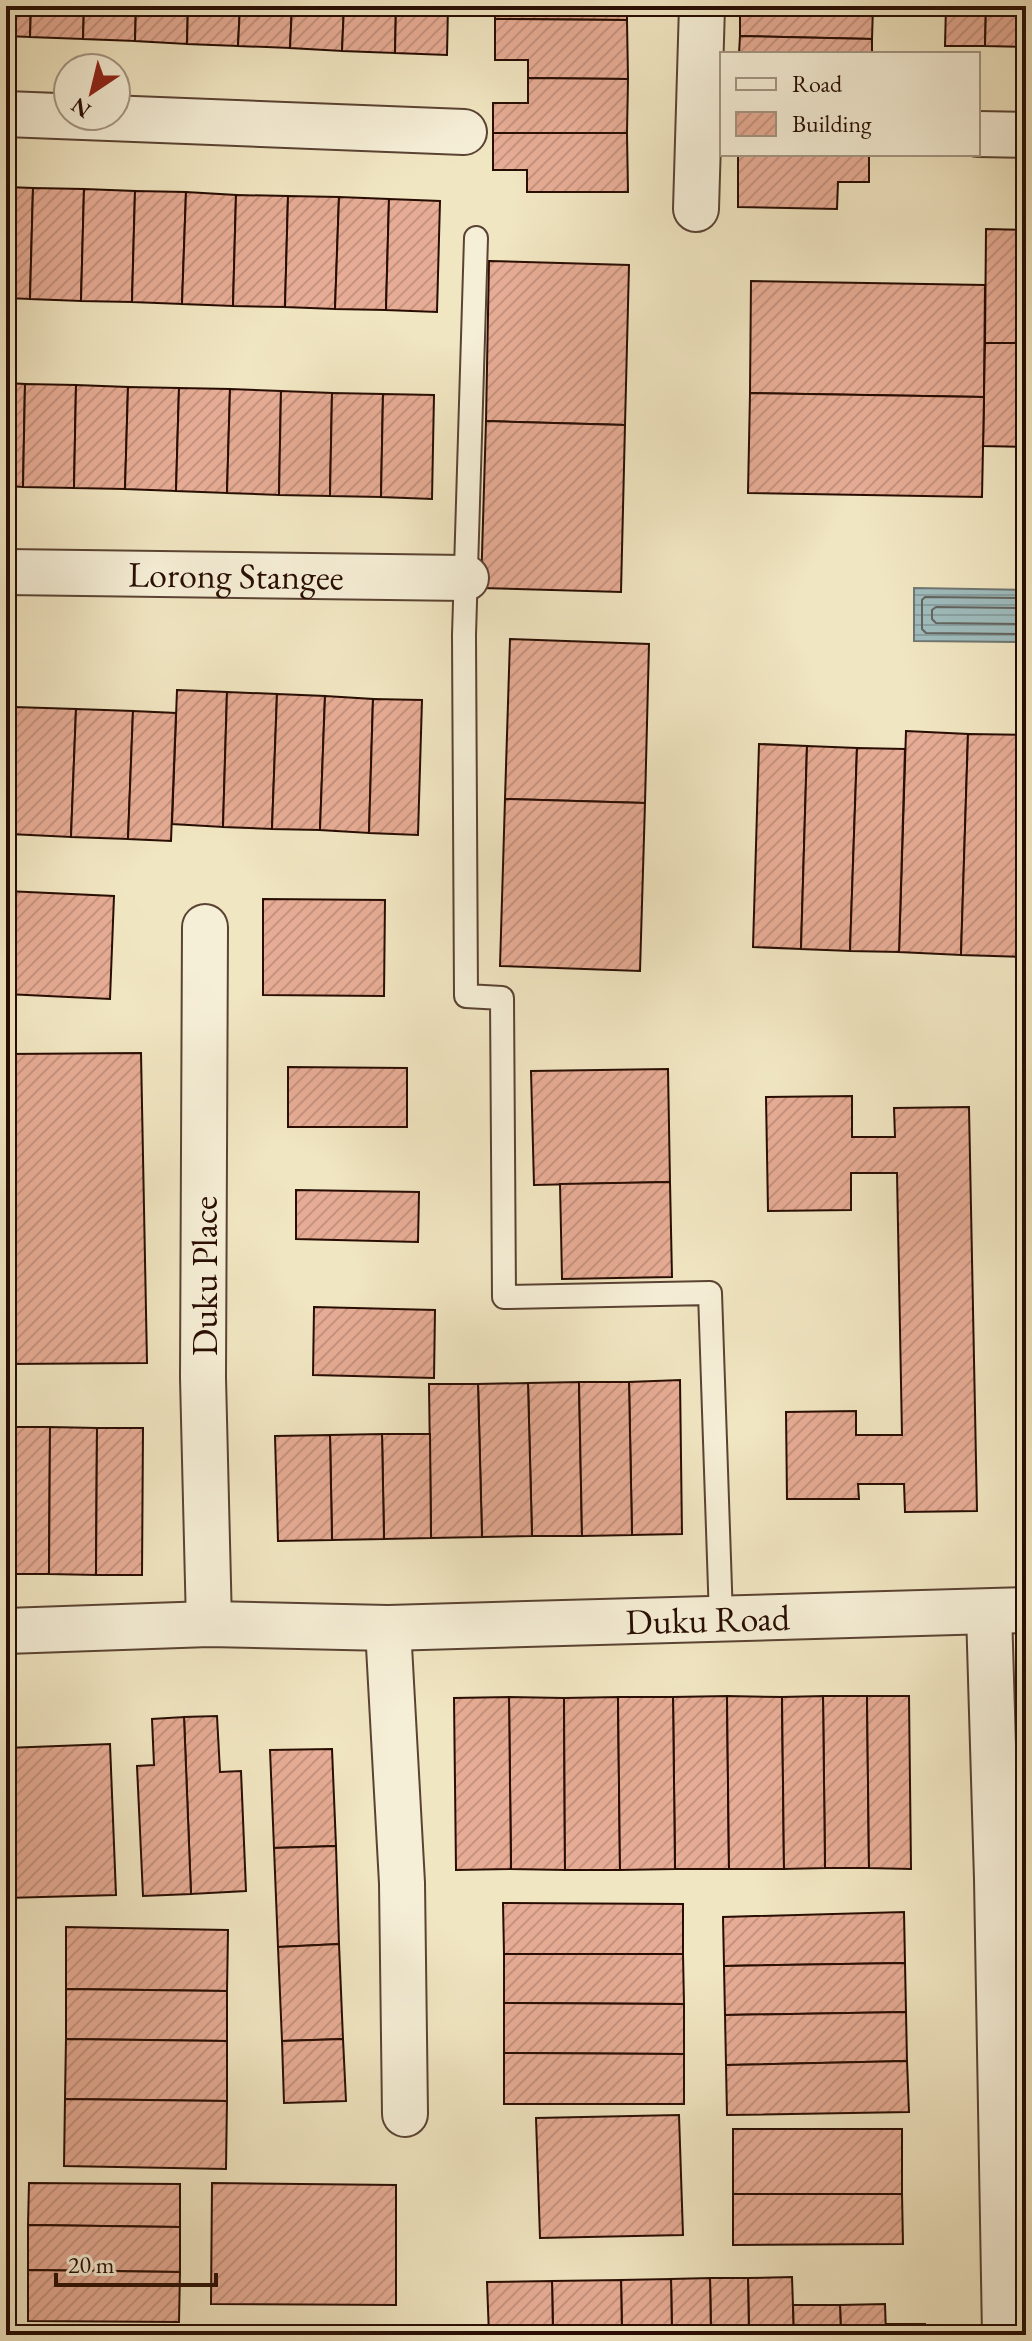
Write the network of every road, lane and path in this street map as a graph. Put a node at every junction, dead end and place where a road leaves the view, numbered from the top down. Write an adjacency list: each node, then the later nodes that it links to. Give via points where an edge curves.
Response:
1 (702, 6): 6 (street)
2 (6, 114): 3 (street)
3 (464, 132)
4 (980, 134): 5 (street)
5 (1026, 135)
6 (696, 209)
7 (476, 238): 9 (lane)
8 (6, 572): 9 (street, Lorong Stangee)
9 (466, 578): 12 (lane, via 466,996 502,998 504,1297 710,1293)
10 (205, 927): 13 (street, Duku Place, via 203,1378)
11 (1008, 1611): 12 (street, Duku Road); 16 (street)
12 (721, 1618): 14 (street, Duku Road)
13 (209, 1624): 14 (street, Duku Road); 15 (street, Duku Road)
14 (388, 1628): 17 (street, via 402,1883)
15 (6, 1631)
16 (1012, 1925): 18 (street)
17 (405, 2114)
18 (1014, 2168): 19 (street)
19 (1005, 2335)

